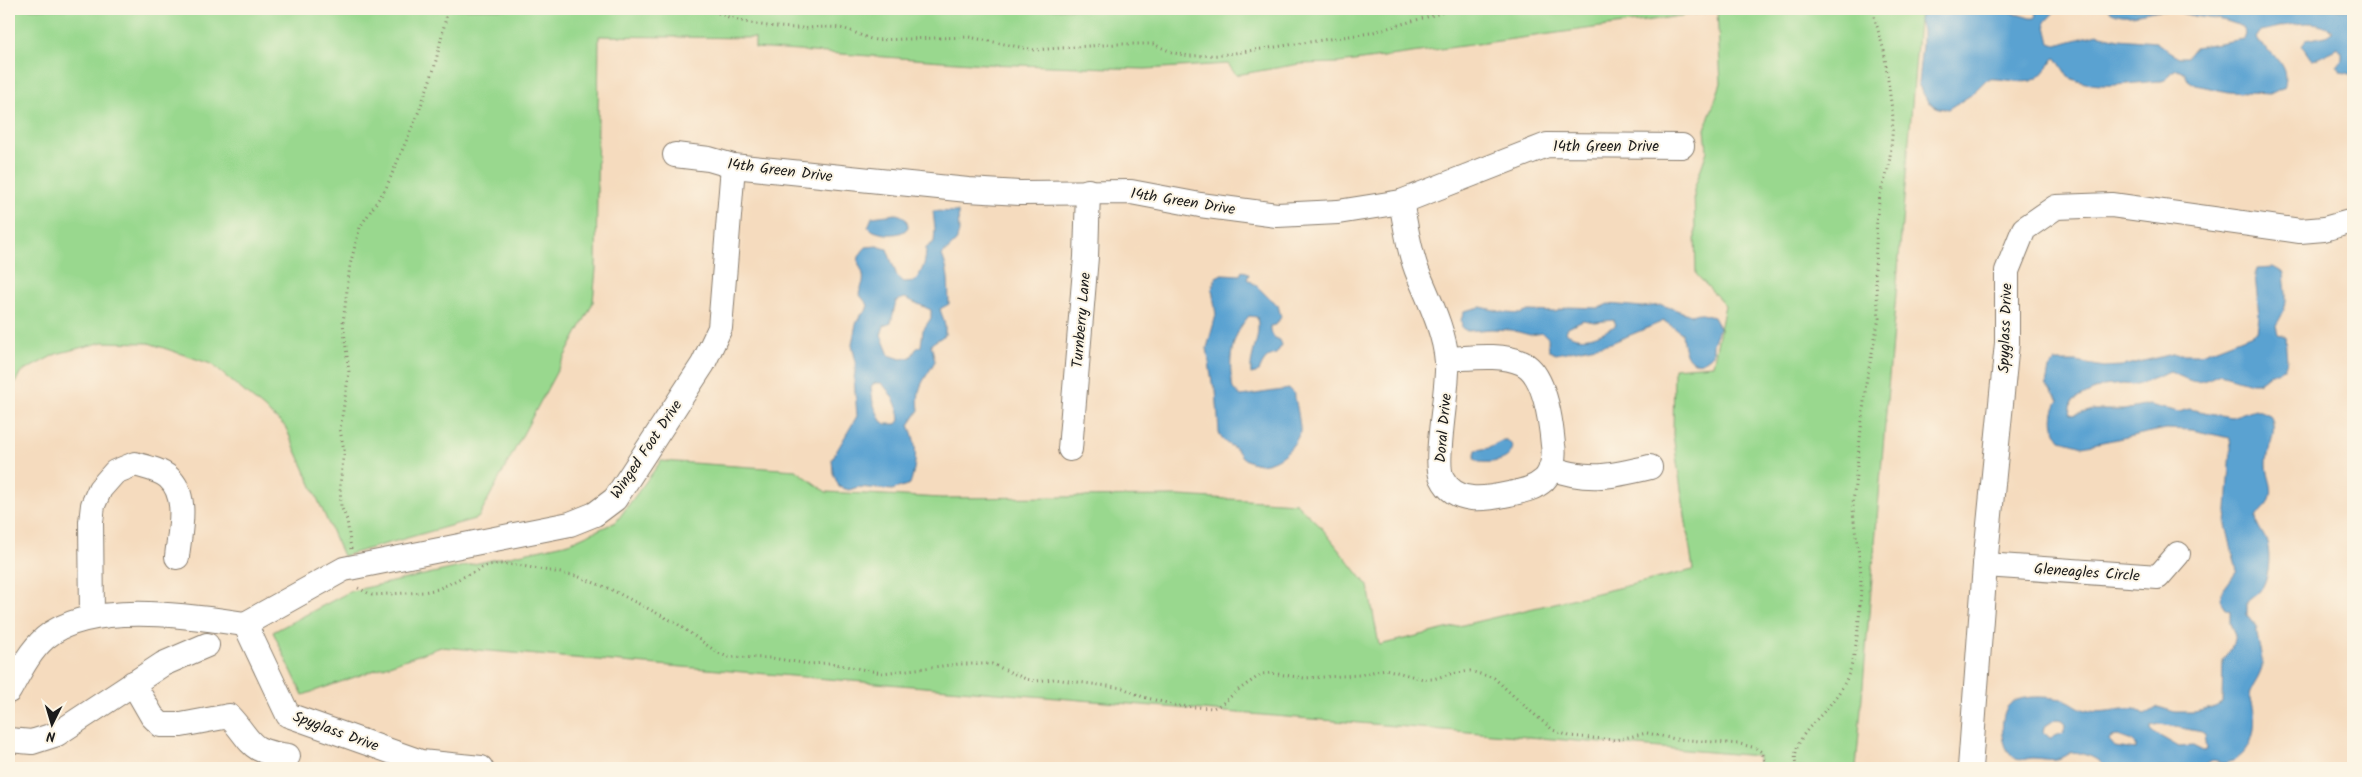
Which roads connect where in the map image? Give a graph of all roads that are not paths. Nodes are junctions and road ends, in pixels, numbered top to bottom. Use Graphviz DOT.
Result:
graph roads {
  1 [pos="1682,146"];
  2 [pos="675,155"];
  3 [pos="733,166"];
  4 [pos="1088,191"];
  5 [pos="1401,202"];
  6 [pos="2353,221"];
  7 [pos="1447,359"];
  8 [pos="1070,449"];
  9 [pos="1650,467"];
  10 [pos="1551,468"];
  11 [pos="2178,554"];
  12 [pos="178,557"];
  13 [pos="1985,565"];
  14 [pos="92,616"];
  15 [pos="244,624"];
  16 [pos="207,645"];
  17 [pos="133,683"];
  18 [pos="9,691"];
  19 [pos="9,740"];
  20 [pos="288,756"];
  21 [pos="481,768"];
  22 [pos="1970,768"];
  1 -- 5 [label="street, 14th Green Drive"];
  2 -- 3 [label="street, 14th Green Drive"];
  3 -- 4 [label="street, 14th Green Drive"];
  3 -- 15 [label="street, Winged Foot Drive"];
  4 -- 5 [label="street, 14th Green Drive"];
  4 -- 8 [label="street, Turnberry Lane"];
  5 -- 7 [label="street, Doral Drive"];
  6 -- 13 [label="street, Spyglass Drive"];
  7 -- 10 [label="street"];
  7 -- 10 [label="street, Doral Drive"];
  9 -- 10 [label="street"];
  11 -- 13 [label="street, Gleneagles Circle"];
  12 -- 14 [label="street"];
  13 -- 22 [label="street, Spyglass Drive"];
  14 -- 15 [label="street"];
  14 -- 18 [label="street"];
  15 -- 21 [label="street, Spyglass Drive"];
  16 -- 17 [label="street"];
  17 -- 19 [label="street"];
  17 -- 20 [label="street"];
}
